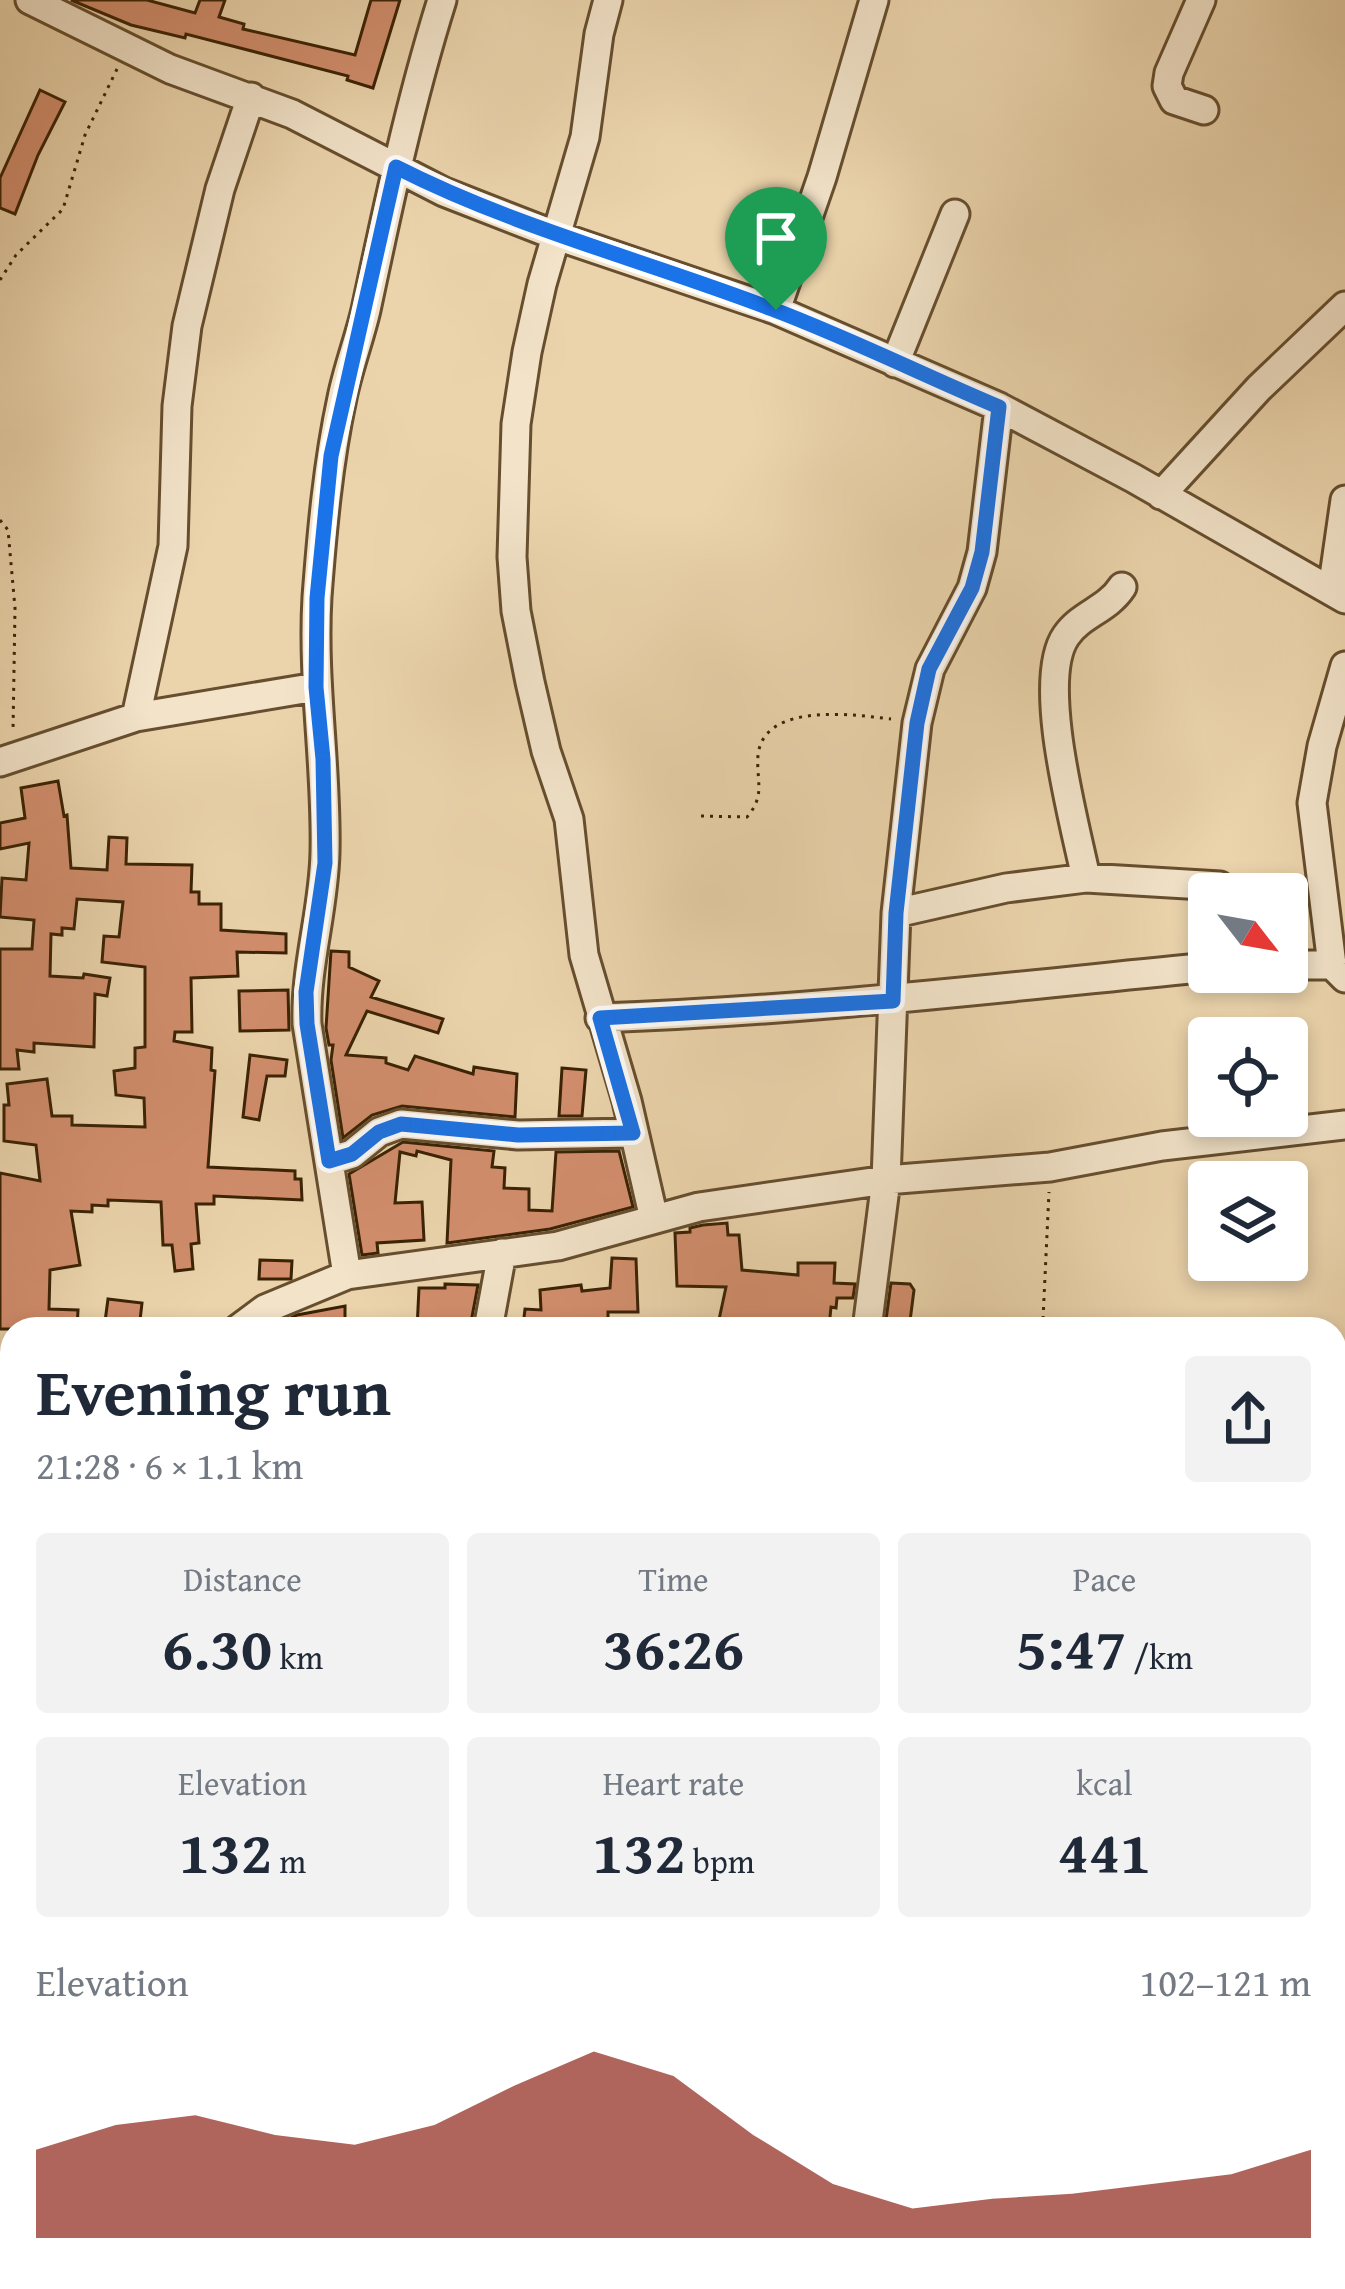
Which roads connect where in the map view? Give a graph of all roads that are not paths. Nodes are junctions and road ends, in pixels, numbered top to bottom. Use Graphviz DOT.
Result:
graph roads {
  1 [pos="30,0"];
  2 [pos="442,0"];
  3 [pos="608,0"];
  4 [pos="874,0"];
  5 [pos="1201,0"];
  6 [pos="251,97"];
  7 [pos="1204,110"];
  8 [pos="396,167"];
  9 [pos="956,214"];
  10 [pos="557,236"];
  11 [pos="1345,305"];
  12 [pos="776,310"];
  13 [pos="896,363"];
  14 [pos="999,407"];
  15 [pos="1161,495"];
  16 [pos="1345,500"];
  17 [pos="1121,587"];
  18 [pos="1338,595"];
  19 [pos="1345,666"];
  20 [pos="316,687"];
  21 [pos="136,717"];
  22 [pos="6,760"];
  23 [pos="1086,878"];
  24 [pos="1188,884"];
  25 [pos="896,913"];
  26 [pos="1308,968"];
  27 [pos="1188,969"];
  28 [pos="1339,972"];
  29 [pos="893,1001"];
  30 [pos="600,1018"];
  31 [pos="1345,1125"];
  32 [pos="633,1133"];
  33 [pos="329,1161"];
  34 [pos="886,1180"];
  35 [pos="654,1219"];
  36 [pos="502,1253"];
  37 [pos="347,1275"];
  38 [pos="270,1317"];
  39 [pos="490,1317"];
  40 [pos="869,1317"];
  1 -- 6 [label="street"];
  2 -- 8 [label="street"];
  3 -- 10 [label="street"];
  4 -- 12 [label="street"];
  5 -- 7 [label="street"];
  6 -- 8 [label="street"];
  6 -- 21 [label="street"];
  8 -- 10 [label="street"];
  8 -- 20 [label="street"];
  9 -- 13 [label="street"];
  10 -- 12 [label="street"];
  10 -- 30 [label="street"];
  11 -- 15 [label="street"];
  12 -- 13 [label="street"];
  13 -- 14 [label="street"];
  14 -- 15 [label="street"];
  14 -- 25 [label="street"];
  15 -- 18 [label="street"];
  16 -- 18 [label="street"];
  17 -- 23 [label="street"];
  19 -- 28 [label="street"];
  20 -- 21 [label="street"];
  20 -- 33 [label="street"];
  21 -- 22 [label="street"];
  23 -- 24 [label="street"];
  23 -- 25 [label="street"];
  25 -- 29 [label="street"];
  26 -- 28 [label="street"];
  27 -- 29 [label="street"];
  29 -- 30 [label="street"];
  29 -- 34 [label="street"];
  30 -- 32 [label="street"];
  31 -- 34 [label="street"];
  32 -- 33 [label="street"];
  32 -- 35 [label="street"];
  33 -- 37 [label="street"];
  34 -- 35 [label="street"];
  34 -- 40 [label="street"];
  35 -- 36 [label="street"];
  36 -- 37 [label="street"];
  36 -- 39 [label="street"];
  37 -- 38 [label="street"];
}
